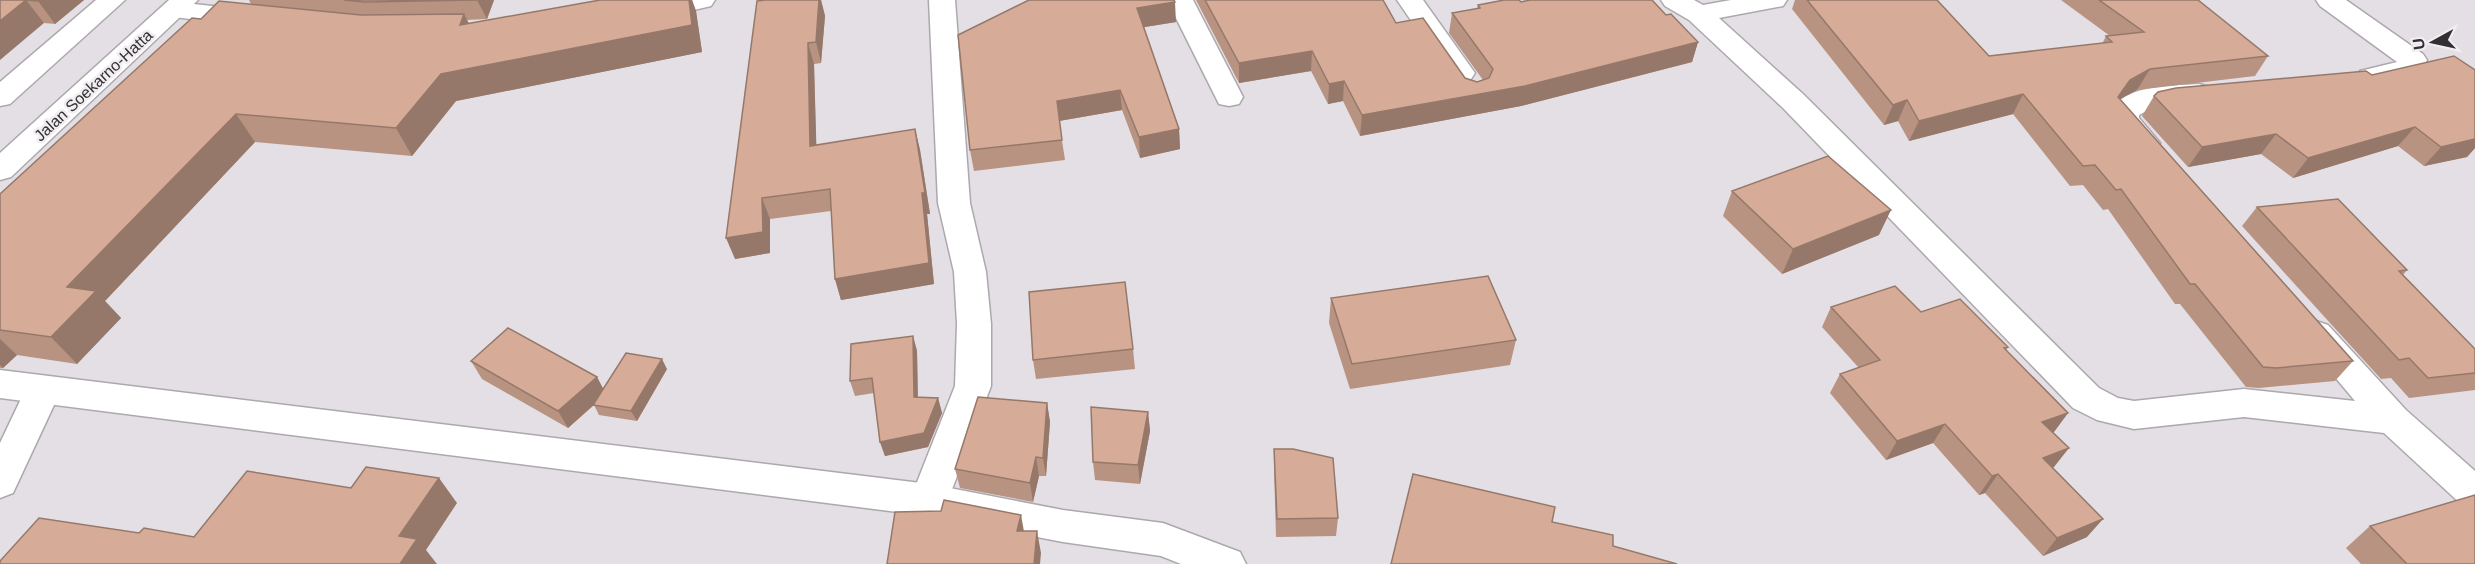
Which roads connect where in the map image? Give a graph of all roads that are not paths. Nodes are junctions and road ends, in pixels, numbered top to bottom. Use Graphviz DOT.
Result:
graph roads {
  1 [pos="112,0"];
  2 [pos="702,0"];
  3 [pos="942,0"];
  4 [pos="1180,0"];
  5 [pos="1410,0"];
  6 [pos="1774,0"];
  7 [pos="2329,0"];
  8 [pos="180,5"];
  9 [pos="1687,7"];
  10 [pos="618,12"];
  11 [pos="279,22"];
  12 [pos="2341,81"];
  13 [pos="1474,91"];
  14 [pos="2225,91"];
  15 [pos="0,97"];
  16 [pos="1229,97"];
  17 [pos="2163,164"];
  18 [pos="0,170"];
  19 [pos="2294,310"];
  20 [pos="0,384"];
  21 [pos="42,390"];
  22 [pos="2392,420"];
  23 [pos="0,482"];
  24 [pos="2475,494"];
  25 [pos="929,500"];
  26 [pos="1226,564"];
  1 -- 15 [label="main road"];
  2 -- 10 [label="main road"];
  3 -- 25 [label="main road"];
  4 -- 16 [label="main road"];
  5 -- 13 [label="main road"];
  6 -- 9 [label="main road"];
  7 -- 12 [label="main road"];
  8 -- 11 [label="main road"];
  8 -- 18 [label="main road, Jalan Soekarno-Hatta"];
  9 -- 22 [label="main road"];
  14 -- 17 [label="main road"];
  19 -- 22 [label="main road"];
  20 -- 21 [label="main road"];
  21 -- 23 [label="main road"];
  21 -- 25 [label="main road"];
  22 -- 24 [label="main road"];
  25 -- 26 [label="main road"];
}
